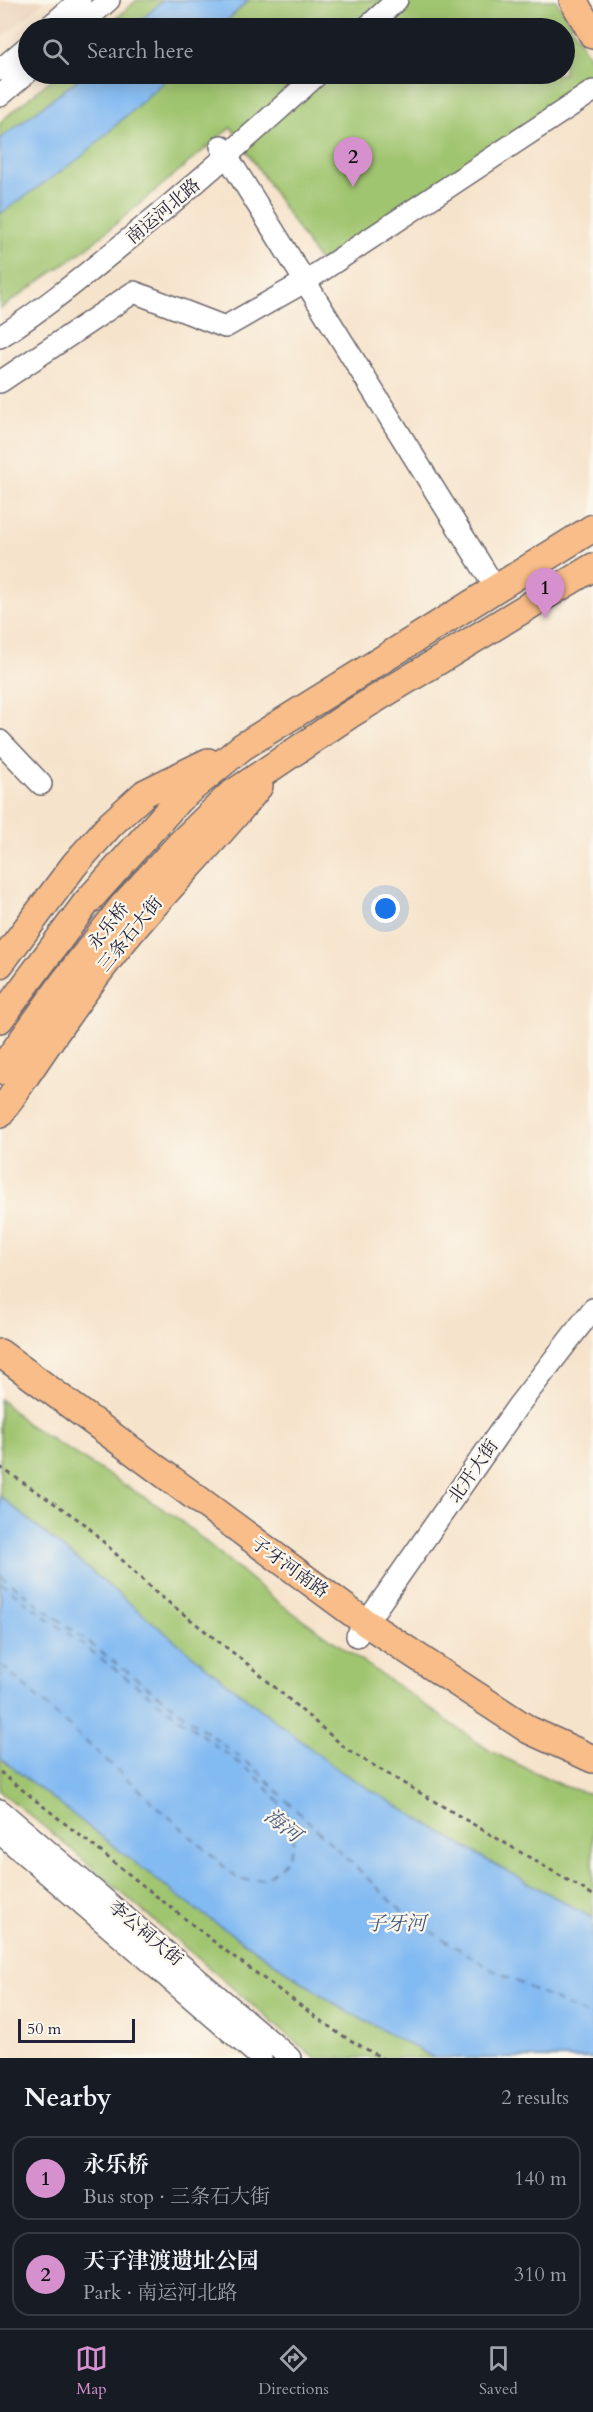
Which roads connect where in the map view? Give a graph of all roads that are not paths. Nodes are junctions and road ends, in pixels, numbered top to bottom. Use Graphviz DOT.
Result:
graph roads {
  1 [pos="109,0"];
  2 [pos="379,0"];
  3 [pos="397,0"];
  4 [pos="573,0"];
  5 [pos="73,2"];
  6 [pos="58,18"];
  7 [pos="88,18"];
  8 [pos="359,18"];
  9 [pos="377,18"];
  10 [pos="593,35"];
  11 [pos="18,55"];
  12 [pos="0,70"];
  13 [pos="18,81"];
  14 [pos="290,84"];
  15 [pos="306,84"];
  16 [pos="593,91"];
  17 [pos="0,96"];
  18 [pos="224,152"];
  19 [pos="306,281"];
  20 [pos="0,320"];
  21 [pos="0,337"];
  22 [pos="0,382"];
  23 [pos="593,528"];
  24 [pos="593,567"];
  25 [pos="496,588"];
  26 [pos="0,741"];
  27 [pos="242,747"];
  28 [pos="274,765"];
  29 [pos="41,784"];
  30 [pos="180,844"];
  31 [pos="0,964"];
  32 [pos="0,1019"];
  33 [pos="0,1071"];
  34 [pos="0,1114"];
  35 [pos="593,1309"];
  36 [pos="0,1353"];
  37 [pos="0,1372"];
  38 [pos="362,1629"];
  39 [pos="593,1759"];
  40 [pos="593,1775"];
  41 [pos="0,1810"];
  42 [pos="0,1833"];
  43 [pos="261,2058"];
  44 [pos="290,2058"];
  1 -- 7 [label="street"];
  2 -- 8 [label="street"];
  3 -- 9 [label="street"];
  4 -- 10 [label="main road"];
  5 -- 6 [label="street"];
  11 -- 12 [label="street"];
  13 -- 17 [label="street"];
  14 -- 18 [label="street, 南运河北路"];
  15 -- 18 [label="street, 南运河北路"];
  16 -- 19 [label="street"];
  18 -- 19 [label="street"];
  18 -- 20 [label="street, 南运河北路"];
  18 -- 21 [label="street, 南运河北路"];
  19 -- 22 [label="street"];
  19 -- 25 [label="street"];
  23 -- 25 [label="main road"];
  24 -- 28 [label="main road, 三条石大街"];
  25 -- 27 [label="main road"];
  26 -- 29 [label="street"];
  27 -- 31 [label="main road"];
  27 -- 32 [label="main road, 永乐桥"];
  28 -- 30 [label="main road, 三条石大街"];
  28 -- 34 [label="main road, 三条石大街"];
  30 -- 33 [label="main road, 永乐桥"];
  35 -- 38 [label="street, 北开大街"];
  36 -- 38 [label="main road, 子牙河南路"];
  37 -- 38 [label="main road, 子牙河南路"];
  38 -- 39 [label="main road, 子牙河南路"];
  38 -- 40 [label="main road, 子牙河南路"];
  41 -- 44 [label="street, 李公祠大街"];
  42 -- 43 [label="street, 李公祠大街"];
}
